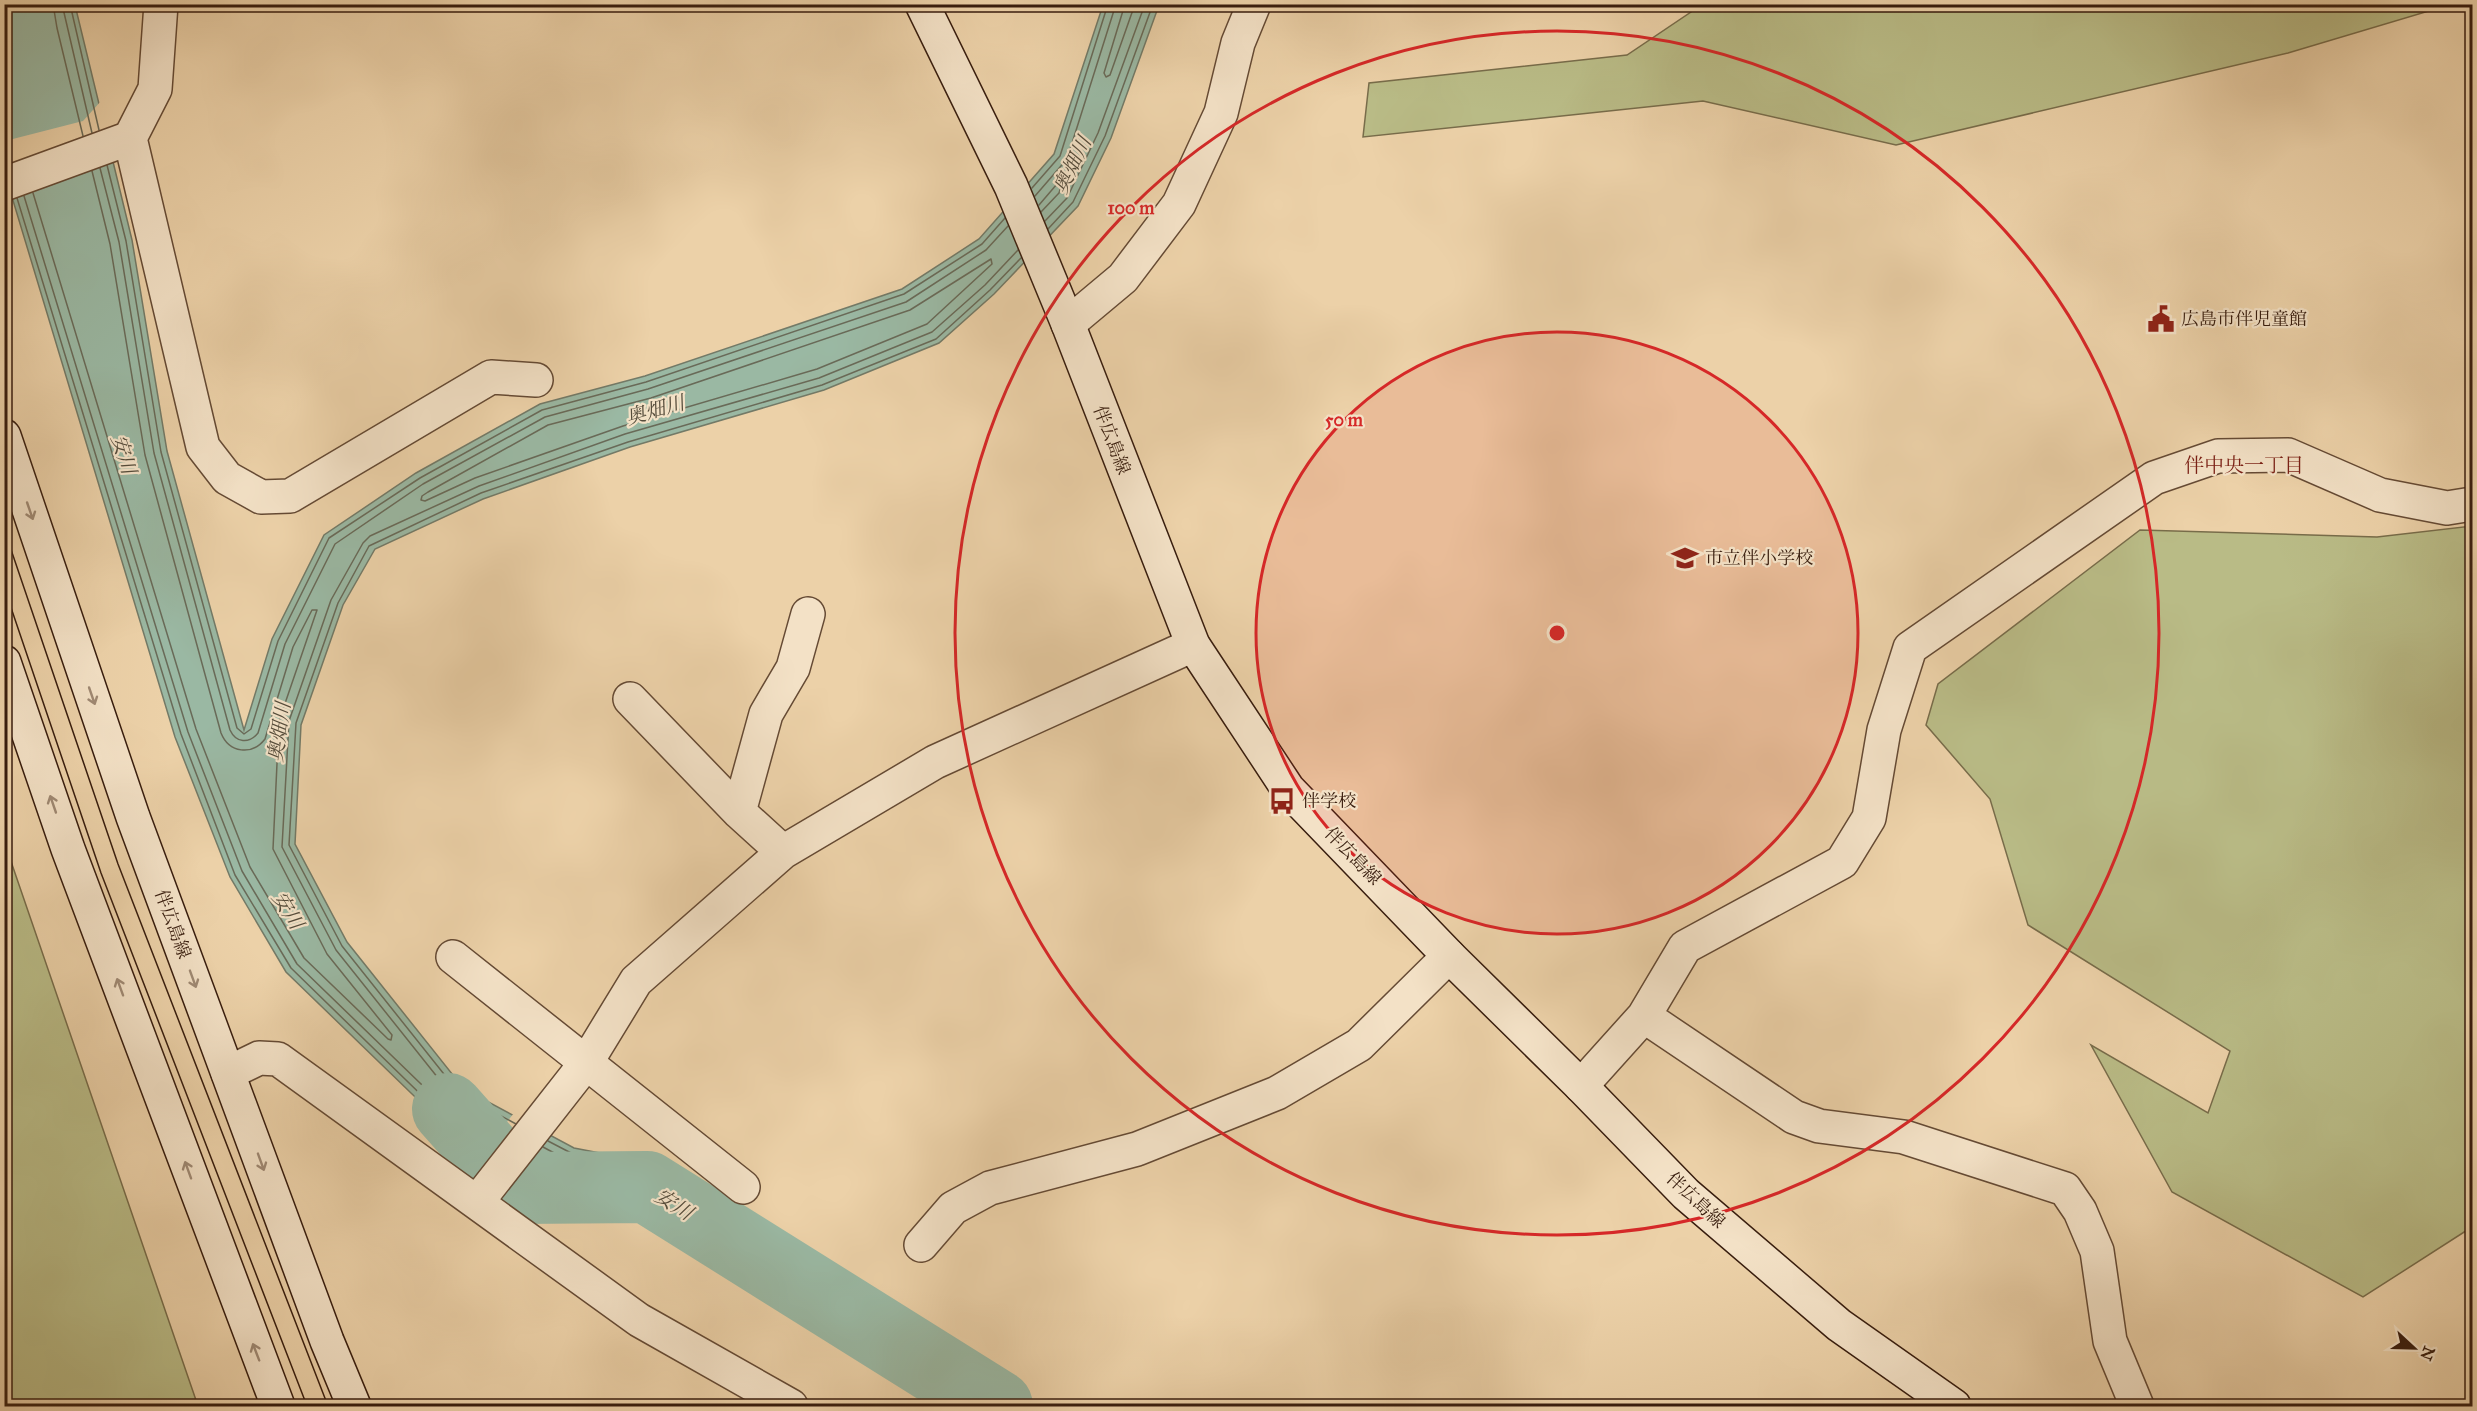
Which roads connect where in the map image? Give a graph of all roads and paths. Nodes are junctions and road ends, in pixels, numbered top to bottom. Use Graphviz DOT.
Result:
graph roads {
  1 [pos="161,4"];
  2 [pos="922,4"];
  3 [pos="1254,4"];
  4 [pos="122,141"];
  5 [pos="4,184"];
  6 [pos="1064,315"];
  7 [pos="536,380"];
  8 [pos="4,436"];
  9 [pos="2472,504"];
  10 [pos="808,614"];
  11 [pos="1193,645"];
  12 [pos="4,662"];
  13 [pos="630,699"];
  14 [pos="739,812"];
  15 [pos="783,852"];
  16 [pos="1449,956"];
  17 [pos="453,957"];
  18 [pos="1644,1016"];
  19 [pos="580,1071"];
  20 [pos="228,1073"];
  21 [pos="1581,1086"];
  22 [pos="743,1187"];
  23 [pos="485,1192"];
  24 [pos="921,1245"];
  25 [pos="278,1407"];
  26 [pos="354,1407"];
  27 [pos="791,1407"];
  28 [pos="1954,1407"];
  29 [pos="2137,1407"];
  1 -- 4 [label="street"];
  2 -- 6 [label="street, 伴広島線"];
  3 -- 6 [label="street"];
  4 -- 5 [label="street"];
  4 -- 7 [label="street"];
  6 -- 11 [label="street, 伴広島線"];
  8 -- 20 [label="street, 伴広島線, one-way"];
  9 -- 18 [label="street"];
  10 -- 14 [label="street"];
  11 -- 15 [label="street"];
  11 -- 16 [label="street, 伴広島線"];
  25 -- 12 [label="street, one-way"];
  13 -- 14 [label="street"];
  14 -- 15 [label="street"];
  15 -- 19 [label="street"];
  16 -- 21 [label="street, 伴広島線"];
  16 -- 24 [label="street"];
  17 -- 19 [label="street"];
  18 -- 21 [label="street"];
  18 -- 29 [label="street"];
  19 -- 22 [label="street"];
  19 -- 23 [label="street"];
  20 -- 23 [label="street"];
  20 -- 26 [label="street, 伴広島線, one-way"];
  21 -- 28 [label="street, 伴広島線"];
  23 -- 27 [label="street"];
}
